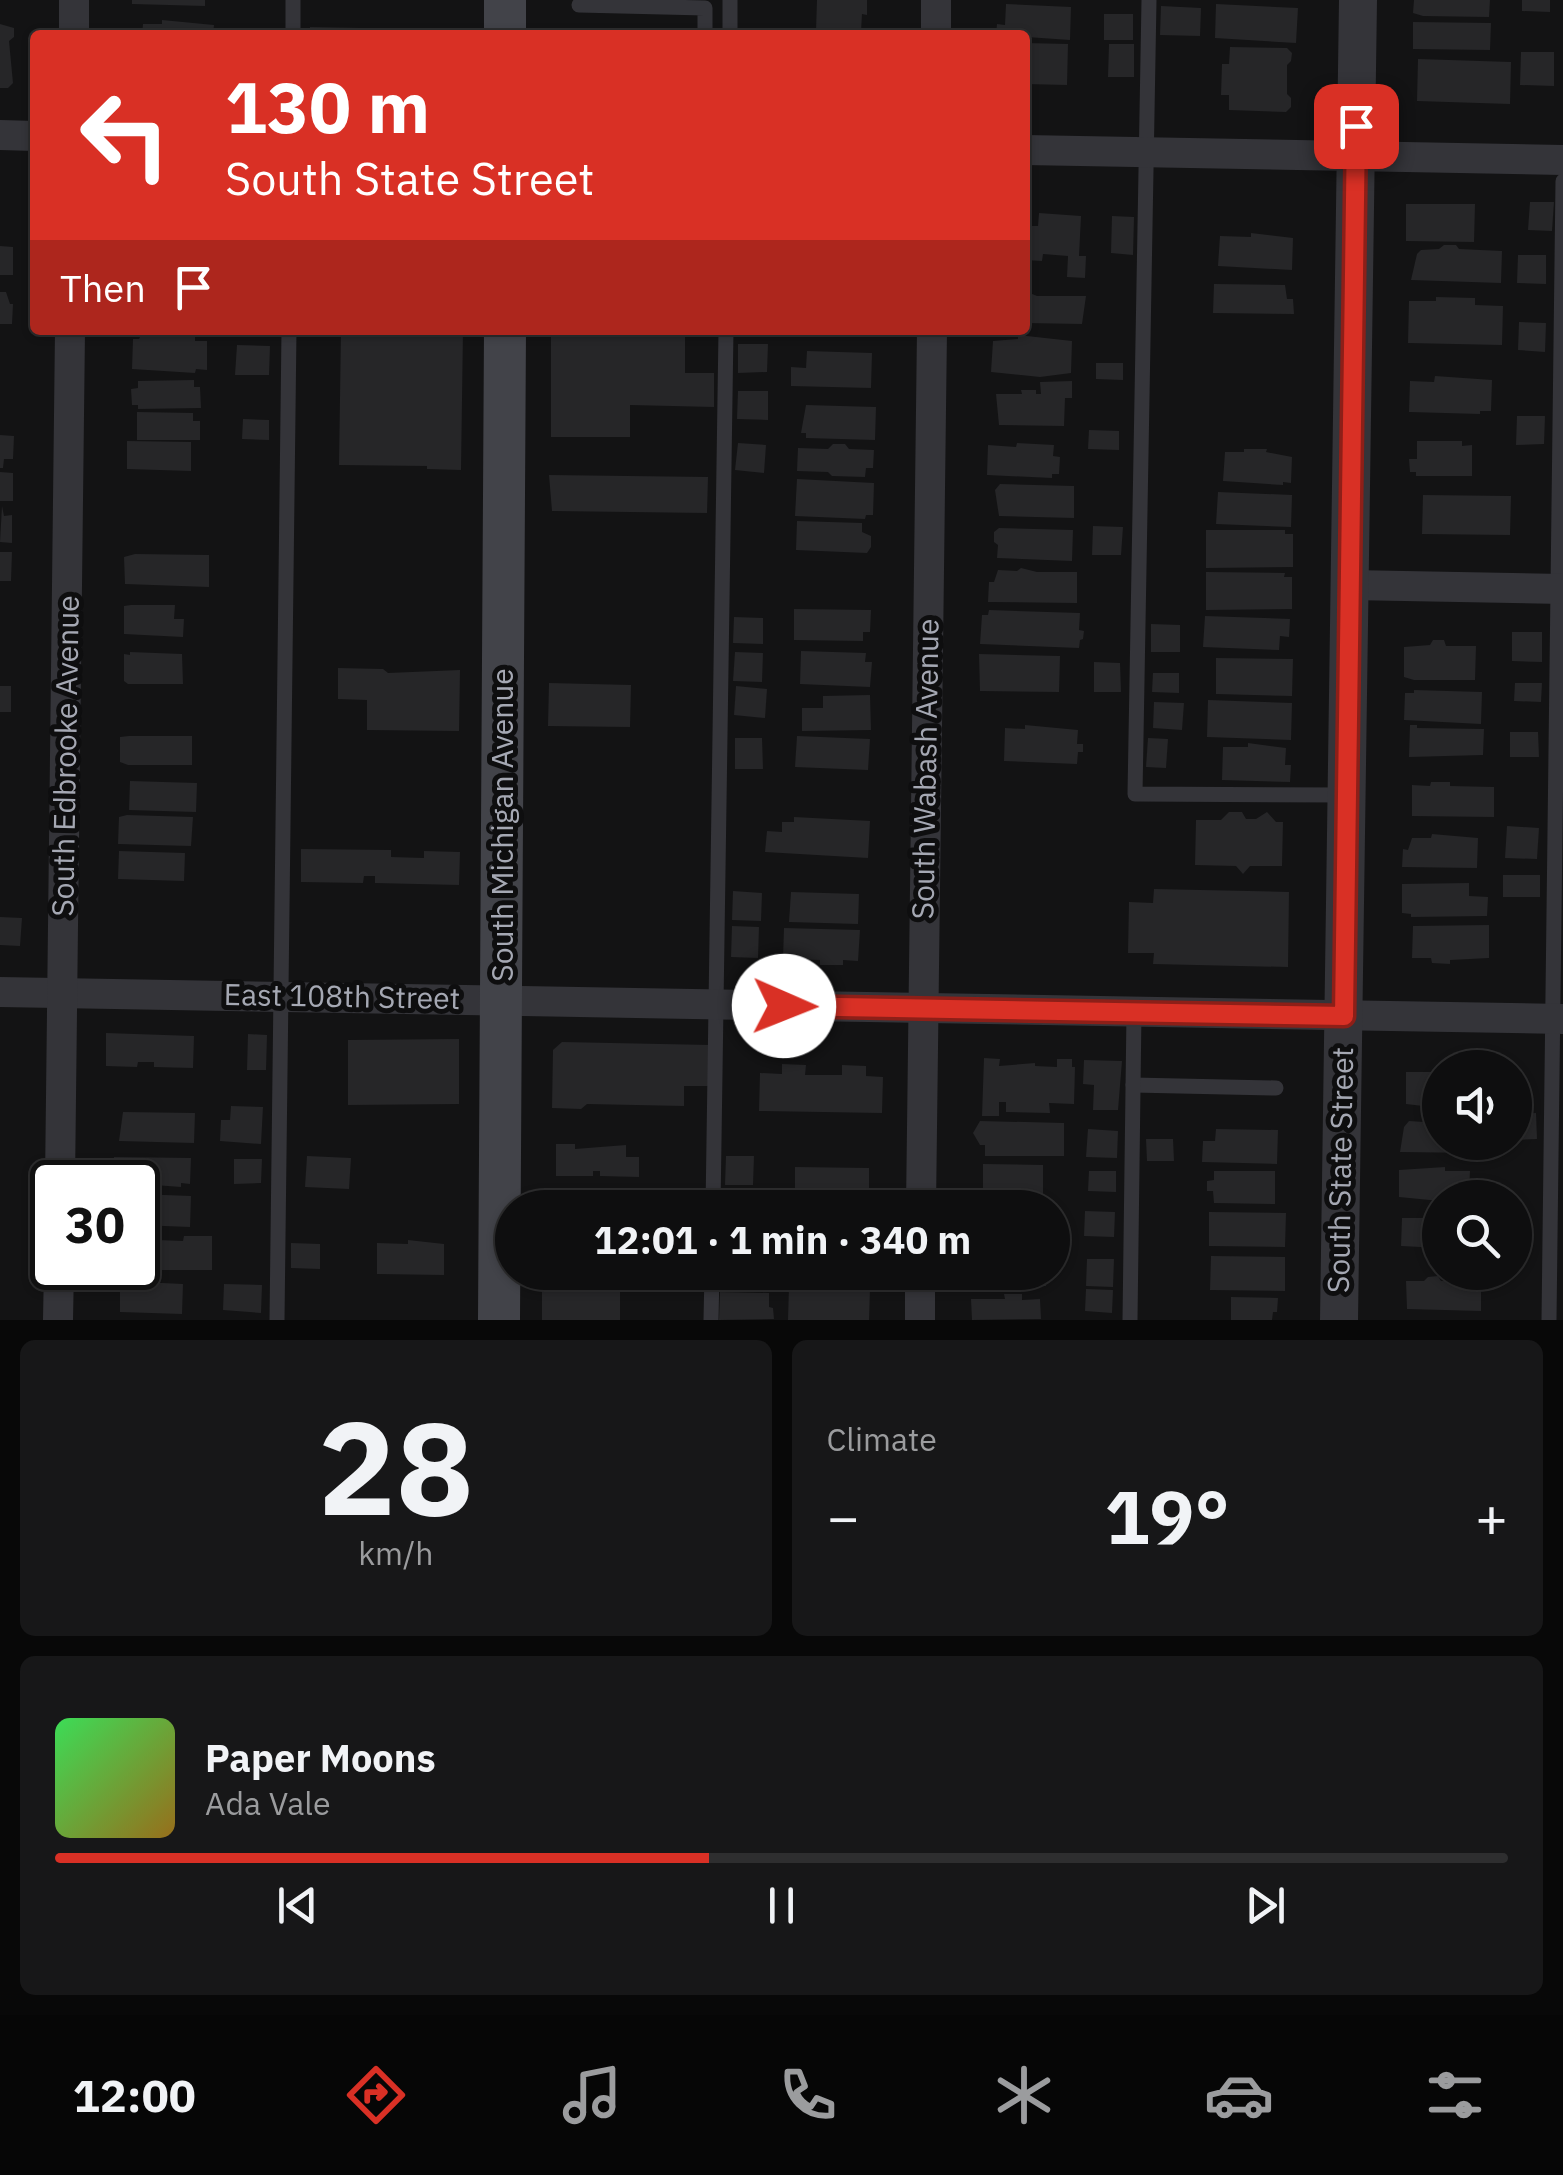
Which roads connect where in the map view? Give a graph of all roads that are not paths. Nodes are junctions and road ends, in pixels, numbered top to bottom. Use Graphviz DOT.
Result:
graph roads {
  1 [pos="74,0"];
  2 [pos="293,0"];
  3 [pos="506,0"];
  4 [pos="730,0"];
  5 [pos="936,0"];
  6 [pos="1149,0"];
  7 [pos="1358,0"];
  8 [pos="579,5"];
  9 [pos="74,30"];
  10 [pos="292,30"];
  11 [pos="506,30"];
  12 [pos="705,30"];
  13 [pos="730,30"];
  14 [pos="936,30"];
  15 [pos="0,135"];
  16 [pos="30,136"];
  17 [pos="1030,150"];
  18 [pos="1147,152"];
  19 [pos="1356,155"];
  20 [pos="1563,160"];
  21 [pos="1563,181"];
  22 [pos="70,335"];
  23 [pos="289,335"];
  24 [pos="505,335"];
  25 [pos="726,335"];
  26 [pos="932,335"];
  27 [pos="1562,373"];
  28 [pos="1350,585"];
  29 [pos="1560,589"];
  30 [pos="1347,795"];
  31 [pos="1559,803"];
  32 [pos="0,992"];
  33 [pos="64,993"];
  34 [pos="281,996"];
  35 [pos="502,1000"];
  36 [pos="716,1004"];
  37 [pos="922,1008"];
  38 [pos="1134,1012"];
  39 [pos="1344,1016"];
  40 [pos="1558,1019"];
  41 [pos="1133,1085"];
  42 [pos="1276,1088"];
  43 [pos="60,1160"];
  44 [pos="713,1190"];
  45 [pos="921,1190"];
  46 [pos="1556,1226"];
  47 [pos="59,1290"];
  48 [pos="712,1290"];
  49 [pos="920,1290"];
  50 [pos="58,1320"];
  51 [pos="276,1320"];
  52 [pos="499,1320"];
  53 [pos="711,1320"];
  54 [pos="920,1320"];
  55 [pos="1130,1320"];
  56 [pos="1339,1320"];
  57 [pos="1548,1320"];
  1 -- 9 [label="street"];
  2 -- 10 [label="lane"];
  3 -- 11 [label="main road"];
  4 -- 13 [label="lane"];
  5 -- 14 [label="street"];
  6 -- 18 [label="lane"];
  7 -- 19 [label="street, South State Street"];
  8 -- 12 [label="lane"];
  15 -- 16 [label="street"];
  17 -- 18 [label="street"];
  18 -- 19 [label="street"];
  18 -- 30 [label="lane"];
  19 -- 20 [label="street"];
  19 -- 28 [label="street, South State Street"];
  21 -- 27 [label="lane"];
  22 -- 33 [label="street, South Edbrooke Avenue"];
  23 -- 34 [label="lane"];
  24 -- 35 [label="main road, South Michigan Avenue"];
  25 -- 36 [label="lane"];
  26 -- 37 [label="street, South Wabash Avenue"];
  27 -- 29 [label="lane"];
  28 -- 29 [label="street"];
  28 -- 30 [label="street, South State Street"];
  29 -- 31 [label="lane"];
  30 -- 39 [label="street, South State Street"];
  31 -- 40 [label="lane"];
  32 -- 33 [label="street, East 108th Street"];
  33 -- 34 [label="street, East 108th Street"];
  33 -- 43 [label="street, South Edbrooke Avenue"];
  34 -- 35 [label="street, East 108th Street"];
  34 -- 51 [label="lane"];
  35 -- 36 [label="street, East 108th Street"];
  35 -- 52 [label="main road, South Michigan Avenue"];
  36 -- 37 [label="street, East 108th Street"];
  36 -- 44 [label="lane"];
  37 -- 38 [label="street, East 108th Street"];
  37 -- 45 [label="street, South Wabash Avenue"];
  38 -- 39 [label="street, East 108th Street"];
  38 -- 41 [label="lane"];
  39 -- 40 [label="street, East 108th Street"];
  39 -- 56 [label="street, South State Street"];
  40 -- 46 [label="lane"];
  41 -- 42 [label="lane"];
  41 -- 55 [label="lane"];
  46 -- 57 [label="lane"];
  47 -- 50 [label="street"];
  48 -- 53 [label="lane"];
  49 -- 54 [label="street"];
}
